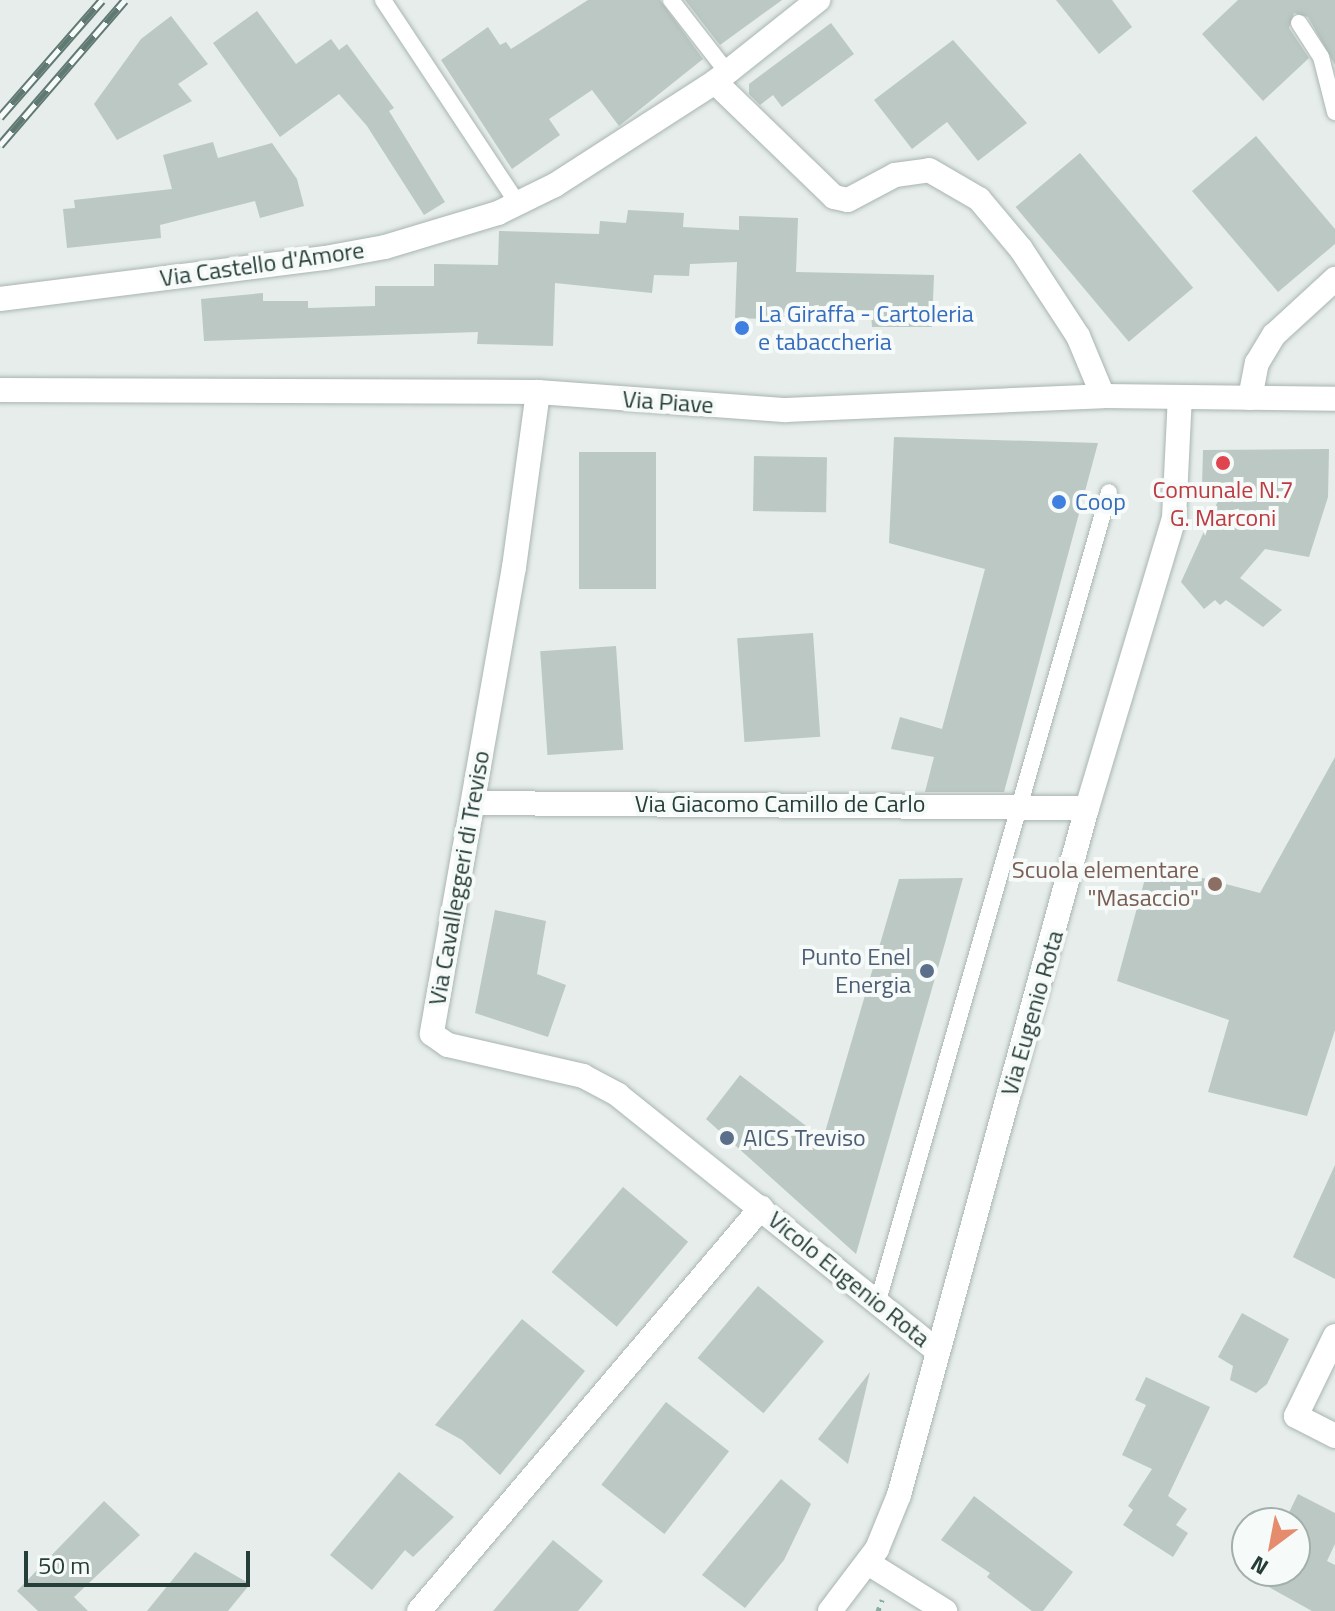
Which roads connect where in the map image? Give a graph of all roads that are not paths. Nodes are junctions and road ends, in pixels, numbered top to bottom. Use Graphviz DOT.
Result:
graph roads {
  1 [pos="383,0"];
  2 [pos="671,0"];
  3 [pos="818,0"];
  4 [pos="1299,23"];
  5 [pos="721,77"];
  6 [pos="1335,112"];
  7 [pos="518,204"];
  8 [pos="1335,279"];
  9 [pos="0,299"];
  10 [pos="0,390"];
  11 [pos="538,392"];
  12 [pos="1103,396"];
  13 [pos="1180,397"];
  14 [pos="1250,398"];
  15 [pos="1335,399"];
  16 [pos="1109,492"];
  17 [pos="473,803"];
  18 [pos="1021,805"];
  19 [pos="1087,808"];
  20 [pos="761,1208"];
  21 [pos="878,1301"];
  22 [pos="1335,1336"];
  23 [pos="937,1351"];
  24 [pos="1335,1436"];
  25 [pos="868,1563"];
  26 [pos="419,1611"];
  27 [pos="830,1611"];
  28 [pos="945,1611"];
  1 -- 7 [label="lane"];
  2 -- 5 [label="lane"];
  3 -- 5 [label="street, Via Castello d'Amore"];
  4 -- 6 [label="lane"];
  5 -- 7 [label="street, Via Castello d'Amore"];
  5 -- 12 [label="street"];
  7 -- 9 [label="street, Via Castello d'Amore"];
  8 -- 14 [label="street"];
  10 -- 11 [label="street, Via Piave"];
  11 -- 12 [label="street, Via Piave"];
  11 -- 17 [label="street, Via Cavalleggeri di Treviso"];
  12 -- 13 [label="street, Via Piave"];
  13 -- 14 [label="street, Via Piave"];
  13 -- 19 [label="street, Via Eugenio Rota"];
  14 -- 15 [label="street, Via Piave"];
  16 -- 18 [label="lane"];
  17 -- 18 [label="street, Via Giacomo Camillo de Carlo"];
  17 -- 20 [label="street, Via Cavalleggeri di Treviso"];
  18 -- 19 [label="street, Via Giacomo Camillo de Carlo"];
  18 -- 21 [label="lane"];
  19 -- 23 [label="street, Via Eugenio Rota"];
  20 -- 21 [label="street, Vicolo Eugenio Rota"];
  20 -- 26 [label="street"];
  21 -- 23 [label="street, Vicolo Eugenio Rota"];
  22 -- 24 [label="street"];
  23 -- 25 [label="street, Via Eugenio Rota"];
  25 -- 27 [label="street, Via Eugenio Rota"];
  25 -- 28 [label="street"];
}
